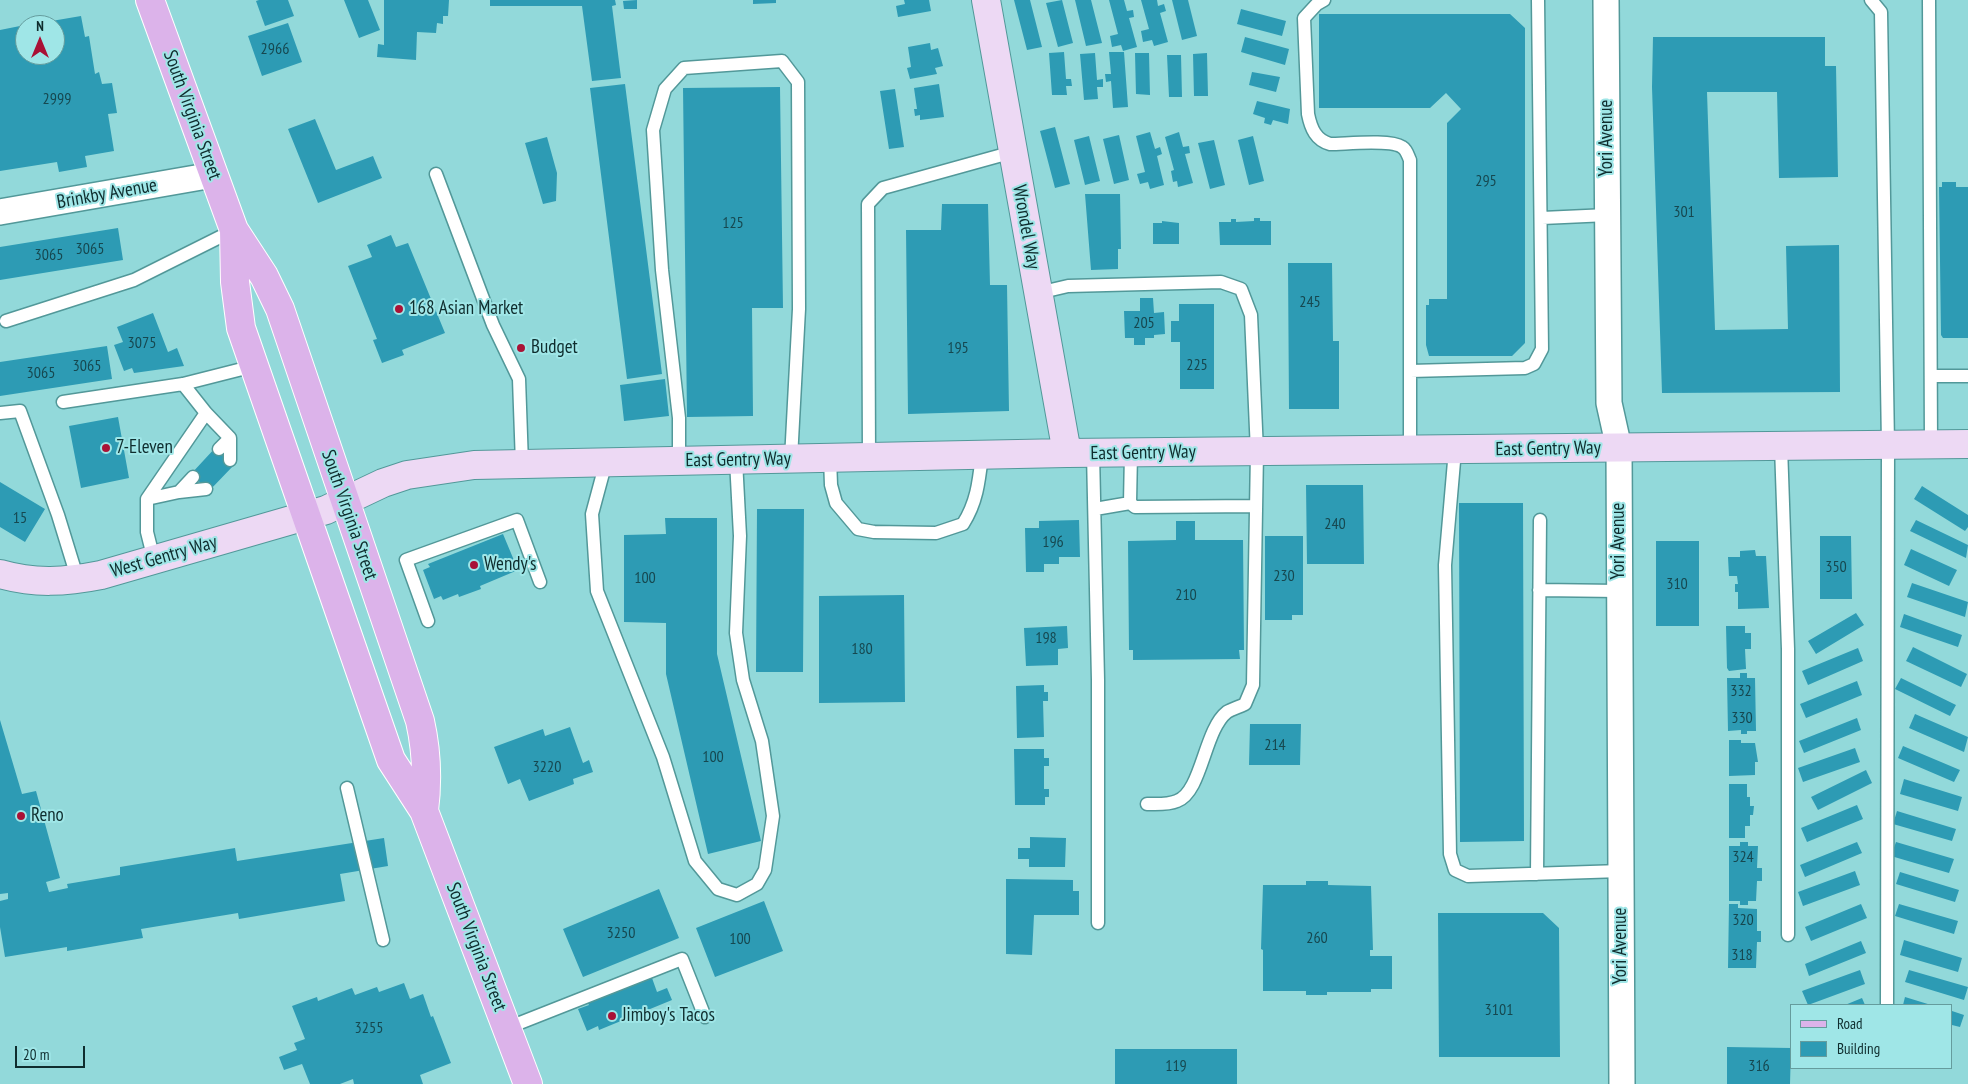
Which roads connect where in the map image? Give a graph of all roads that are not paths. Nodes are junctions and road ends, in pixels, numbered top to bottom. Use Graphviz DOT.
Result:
graph roads {
  1 [pos="150,0"];
  2 [pos="986,0"];
  3 [pos="1324,0"];
  4 [pos="1538,0"];
  5 [pos="1606,0"];
  6 [pos="1871,0"];
  7 [pos="1929,0"];
  8 [pos="1013,152"];
  9 [pos="436,174"];
  10 [pos="213,176"];
  11 [pos="0,212"];
  12 [pos="1608,215"];
  13 [pos="1542,218"];
  14 [pos="234,230"];
  15 [pos="1038,293"];
  16 [pos="6,321"];
  17 [pos="254,366"];
  18 [pos="1410,371"];
  19 [pos="1931,376"];
  20 [pos="1968,376"];
  21 [pos="183,384"];
  22 [pos="63,402"];
  23 [pos="0,413"];
  24 [pos="206,413"];
  25 [pos="230,438"];
  26 [pos="1930,444"];
  27 [pos="1968,444"];
  28 [pos="1888,445"];
  29 [pos="1781,446"];
  30 [pos="1619,448"];
  31 [pos="219,449"];
  32 [pos="1410,450"];
  33 [pos="1454,450"];
  34 [pos="1257,452"];
  35 [pos="1132,453"];
  36 [pos="1067,454"];
  37 [pos="1093,454"];
  38 [pos="982,455"];
  39 [pos="869,457"];
  40 [pos="830,458"];
  41 [pos="791,459"];
  42 [pos="230,460"];
  43 [pos="736,460"];
  44 [pos="679,461"];
  45 [pos="606,462"];
  46 [pos="522,464"];
  47 [pos="193,477"];
  48 [pos="206,489"];
  49 [pos="179,492"];
  50 [pos="147,499"];
  51 [pos="1130,503"];
  52 [pos="1256,506"];
  53 [pos="326,509"];
  54 [pos="1095,509"];
  55 [pos="1540,520"];
  56 [pos="154,560"];
  57 [pos="0,574"];
  58 [pos="78,580"];
  59 [pos="540,582"];
  60 [pos="1539,590"];
  61 [pos="1619,591"];
  62 [pos="428,621"];
  63 [pos="347,788"];
  64 [pos="1147,804"];
  65 [pos="424,811"];
  66 [pos="1621,871"];
  67 [pos="1536,874"];
  68 [pos="1098,923"];
  69 [pos="1788,935"];
  70 [pos="383,940"];
  71 [pos="1887,1004"];
  72 [pos="705,1017"];
  73 [pos="507,1028"];
  74 [pos="528,1084"];
  75 [pos="1622,1084"];
  1 -- 10 [label="main road, South Virginia Street"];
  2 -- 8 [label="street, Wrondel Way"];
  3 -- 18 [label="lane"];
  4 -- 13 [label="lane"];
  5 -- 12 [label="street, Yori Avenue"];
  6 -- 28 [label="lane"];
  7 -- 19 [label="lane"];
  8 -- 15 [label="street, Wrondel Way"];
  8 -- 39 [label="lane"];
  9 -- 46 [label="lane"];
  10 -- 11 [label="street, Brinkby Avenue"];
  10 -- 14 [label="main road, South Virginia Street"];
  12 -- 13 [label="lane"];
  12 -- 30 [label="street, Yori Avenue"];
  13 -- 18 [label="lane"];
  14 -- 16 [label="lane"];
  14 -- 17 [label="main road, South Virginia Street"];
  14 -- 53 [label="main road, South Virginia Street"];
  15 -- 34 [label="lane"];
  15 -- 36 [label="street, Wrondel Way"];
  17 -- 21 [label="lane"];
  17 -- 53 [label="main road, South Virginia Street"];
  18 -- 32 [label="lane"];
  19 -- 20 [label="lane"];
  19 -- 26 [label="lane"];
  21 -- 22 [label="lane"];
  21 -- 24 [label="lane"];
  23 -- 58 [label="lane"];
  24 -- 25 [label="lane"];
  24 -- 50 [label="lane"];
  25 -- 31 [label="lane"];
  25 -- 42 [label="lane"];
  26 -- 27 [label="street, East Gentry Way"];
  26 -- 28 [label="street, East Gentry Way"];
  28 -- 29 [label="street, East Gentry Way"];
  28 -- 71 [label="lane"];
  29 -- 30 [label="street, East Gentry Way"];
  29 -- 69 [label="lane"];
  30 -- 33 [label="street, East Gentry Way"];
  30 -- 61 [label="street, Yori Avenue"];
  32 -- 33 [label="street, East Gentry Way"];
  32 -- 34 [label="street, East Gentry Way"];
  33 -- 67 [label="lane"];
  34 -- 35 [label="street, East Gentry Way"];
  34 -- 52 [label="lane"];
  35 -- 37 [label="street, East Gentry Way"];
  35 -- 51 [label="lane"];
  36 -- 37 [label="street, East Gentry Way"];
  36 -- 38 [label="street, East Gentry Way"];
  37 -- 54 [label="lane"];
  38 -- 39 [label="street, East Gentry Way"];
  38 -- 40 [label="lane"];
  39 -- 40 [label="street, East Gentry Way"];
  40 -- 41 [label="street, East Gentry Way"];
  41 -- 43 [label="street, East Gentry Way"];
  41 -- 44 [label="lane"];
  43 -- 44 [label="street, East Gentry Way"];
  43 -- 45 [label="lane"];
  44 -- 45 [label="street, East Gentry Way"];
  45 -- 46 [label="street, East Gentry Way"];
  46 -- 53 [label="street, East Gentry Way"];
  47 -- 49 [label="lane"];
  48 -- 49 [label="lane"];
  49 -- 50 [label="lane"];
  50 -- 56 [label="lane"];
  51 -- 52 [label="lane"];
  51 -- 54 [label="lane"];
  52 -- 64 [label="lane"];
  53 -- 56 [label="street, West Gentry Way"];
  53 -- 65 [label="main road, South Virginia Street"];
  53 -- 65 [label="main road, South Virginia Street"];
  54 -- 68 [label="lane"];
  55 -- 60 [label="lane"];
  56 -- 58 [label="street, West Gentry Way"];
  57 -- 58 [label="street, West Gentry Way"];
  59 -- 62 [label="lane"];
  60 -- 61 [label="lane"];
  60 -- 67 [label="lane"];
  61 -- 66 [label="street, Yori Avenue"];
  63 -- 70 [label="lane"];
  65 -- 73 [label="main road, South Virginia Street"];
  66 -- 67 [label="lane"];
  66 -- 75 [label="street, Yori Avenue"];
  72 -- 73 [label="lane"];
  73 -- 74 [label="main road, South Virginia Street"];
}
